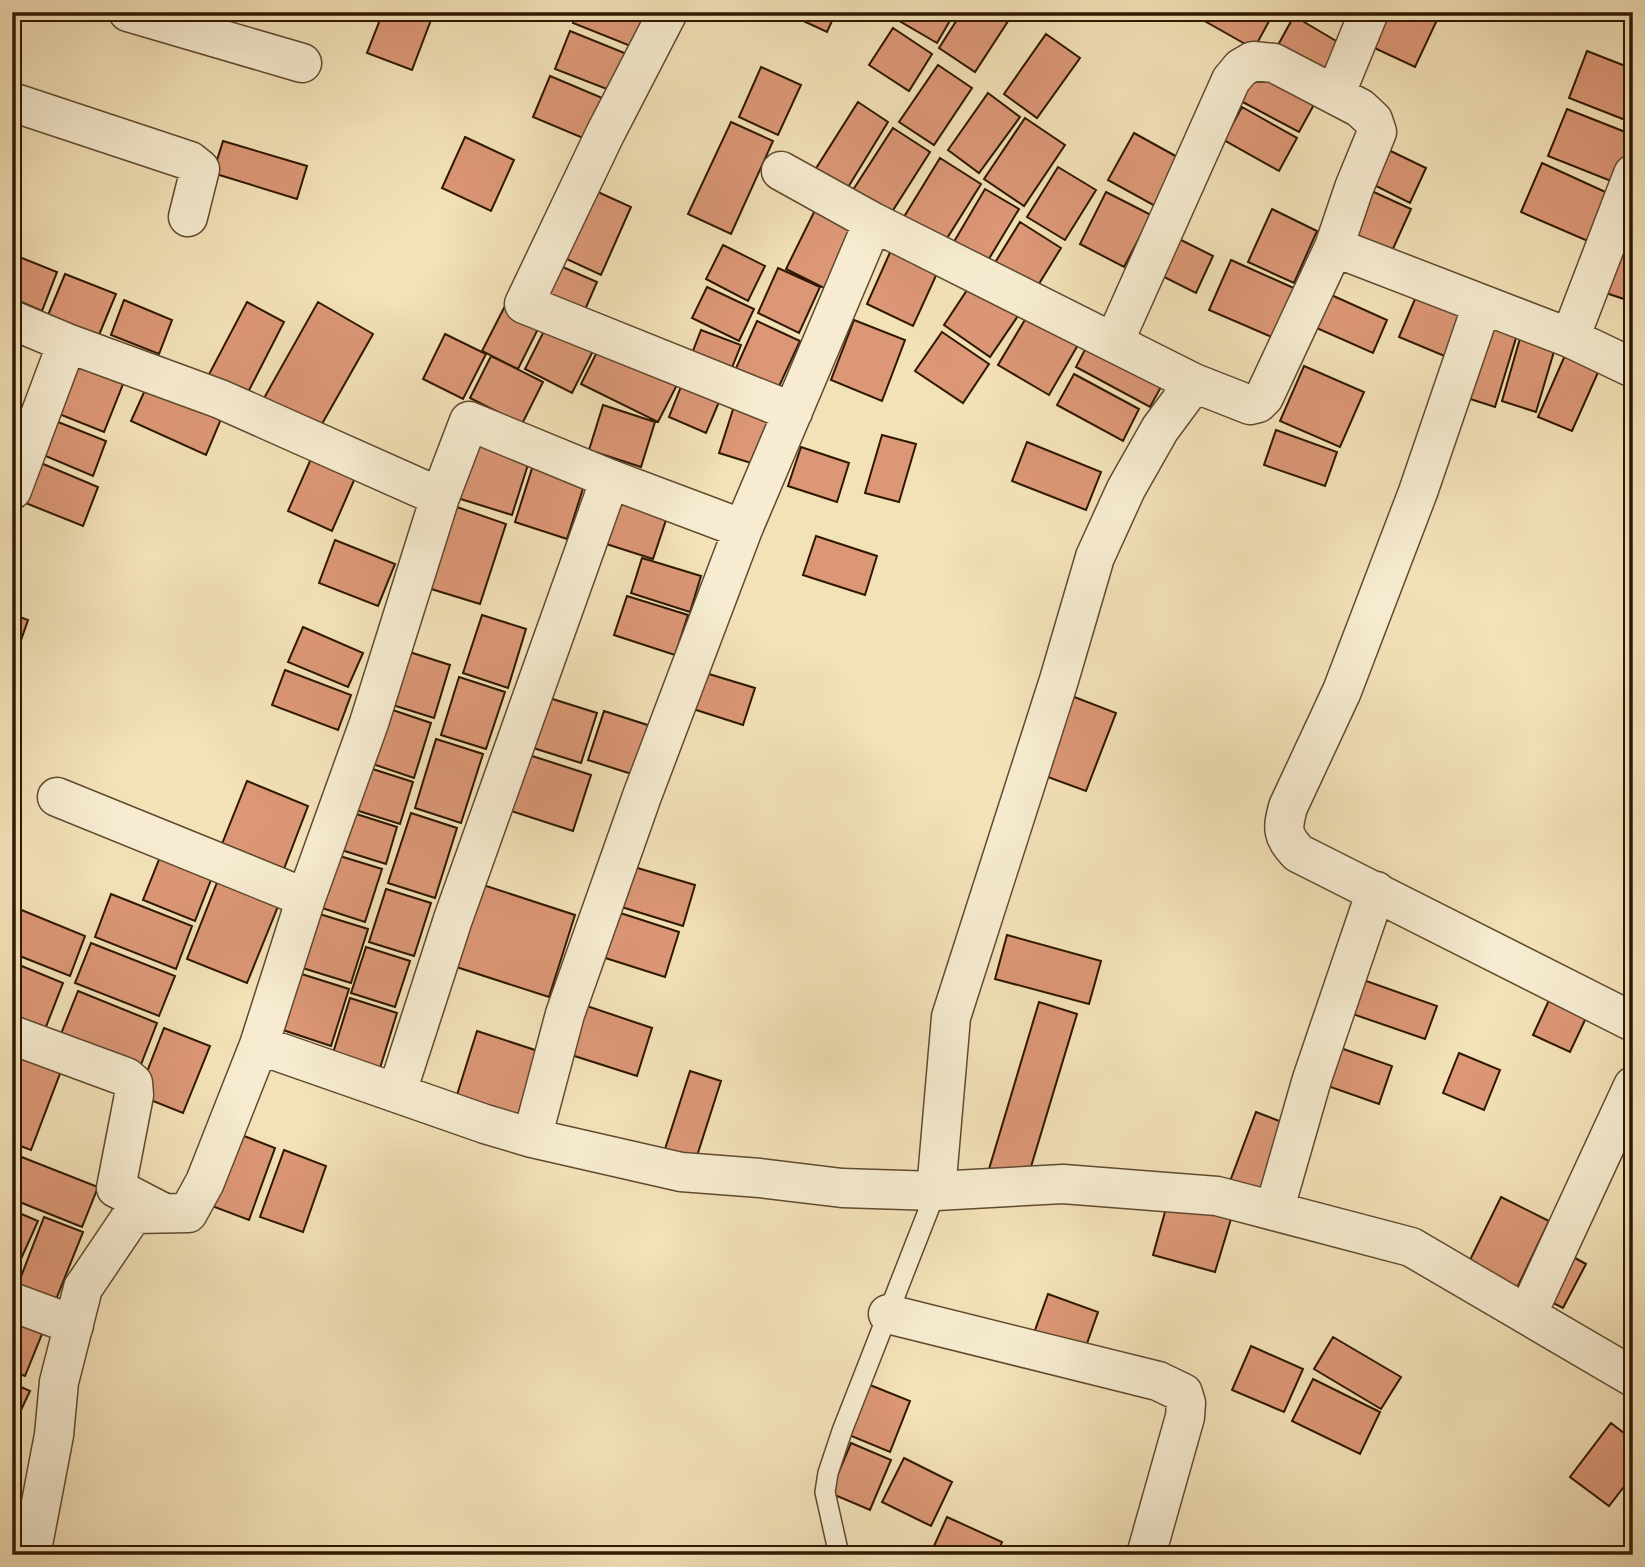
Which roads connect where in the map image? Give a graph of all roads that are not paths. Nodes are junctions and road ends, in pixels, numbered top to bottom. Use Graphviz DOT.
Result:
graph roads {
  1 [pos="128,12"];
  2 [pos="668,12"];
  3 [pos="1369,12"];
  4 [pos="302,63"];
  5 [pos="1335,95"];
  6 [pos="12,102"];
  7 [pos="781,171"];
  8 [pos="1633,174"];
  9 [pos="188,217"];
  10 [pos="873,222"];
  11 [pos="1334,247"];
  12 [pos="1482,305"];
  13 [pos="12,320"];
  14 [pos="1570,338"];
  15 [pos="1114,342"];
  16 [pos="67,343"];
  17 [pos="1633,369"];
  18 [pos="1194,383"];
  19 [pos="793,412"];
  20 [pos="610,480"];
  21 [pos="12,490"];
  22 [pos="440,497"];
  23 [pos="743,529"];
  24 [pos="57,797"];
  25 [pos="1376,891"];
  26 [pos="306,898"];
  27 [pos="1633,1022"];
  28 [pos="12,1035"];
  29 [pos="259,1045"];
  30 [pos="1633,1086"];
  31 [pos="397,1092"];
  32 [pos="532,1138"];
  33 [pos="936,1191"];
  34 [pos="1275,1211"];
  35 [pos="164,1213"];
  36 [pos="12,1302"];
  37 [pos="888,1314"];
  38 [pos="1527,1315"];
  39 [pos="74,1325"];
  40 [pos="1633,1377"];
  41 [pos="31,1555"];
  42 [pos="839,1555"];
  43 [pos="1146,1555"];
  1 -- 4 [label="street"];
  2 -- 19 [label="street"];
  3 -- 5 [label="street"];
  5 -- 11 [label="street"];
  5 -- 15 [label="street"];
  6 -- 9 [label="street"];
  7 -- 10 [label="street"];
  8 -- 14 [label="street"];
  10 -- 15 [label="street"];
  10 -- 19 [label="street"];
  11 -- 12 [label="street"];
  11 -- 18 [label="street"];
  12 -- 14 [label="street"];
  12 -- 25 [label="street"];
  13 -- 16 [label="street"];
  14 -- 17 [label="street"];
  15 -- 18 [label="street"];
  16 -- 21 [label="street"];
  16 -- 22 [label="street"];
  18 -- 33 [label="street"];
  19 -- 23 [label="street"];
  20 -- 22 [label="street"];
  20 -- 23 [label="street"];
  20 -- 31 [label="street"];
  22 -- 26 [label="street"];
  23 -- 32 [label="street"];
  24 -- 26 [label="street"];
  25 -- 27 [label="street"];
  25 -- 34 [label="street"];
  26 -- 29 [label="street"];
  28 -- 35 [label="street"];
  29 -- 31 [label="street"];
  29 -- 35 [label="street"];
  30 -- 38 [label="street"];
  31 -- 32 [label="street"];
  32 -- 33 [label="street"];
  33 -- 34 [label="street"];
  33 -- 37 [label="lane"];
  34 -- 38 [label="street"];
  35 -- 39 [label="street"];
  36 -- 39 [label="street"];
  37 -- 42 [label="lane"];
  37 -- 43 [label="street"];
  38 -- 40 [label="street"];
  39 -- 41 [label="street"];
}
